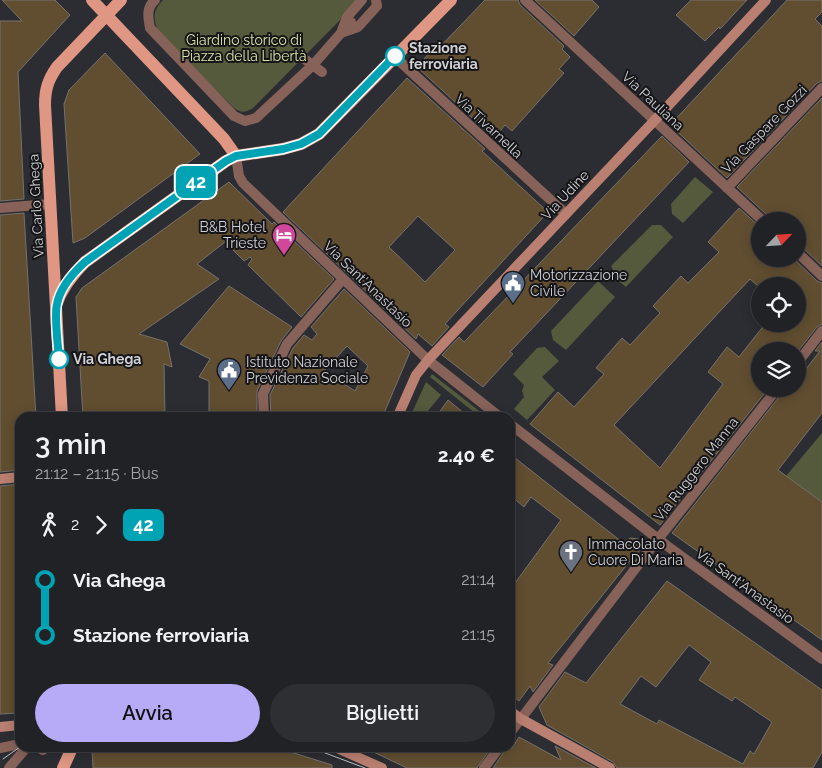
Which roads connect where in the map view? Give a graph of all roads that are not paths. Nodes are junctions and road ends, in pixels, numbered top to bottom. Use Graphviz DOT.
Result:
graph roads {
  1 [pos="92,0"];
  2 [pos="121,0"];
  3 [pos="362,0"];
  4 [pos="376,0"];
  5 [pos="451,0"];
  6 [pos="525,0"];
  7 [pos="766,0"];
  8 [pos="152,1"];
  9 [pos="106,15"];
  10 [pos="351,22"];
  11 [pos="341,33"];
  12 [pos="395,56"];
  13 [pos="303,58"];
  14 [pos="313,65"];
  15 [pos="322,72"];
  16 [pos="822,88"];
  17 [pos="654,121"];
  18 [pos="236,156"];
  19 [pos="727,188"];
  20 [pos="51,204"];
  21 [pos="0,208"];
  22 [pos="753,212"];
  23 [pos="566,214"];
  24 [pos="806,261"];
  25 [pos="822,276"];
  26 [pos="343,279"];
  27 [pos="56,305"];
  28 [pos="822,331"];
  29 [pos="806,352"];
  30 [pos="428,360"];
  31 [pos="770,397"];
  32 [pos="62,412"];
  33 [pos="264,412"];
  34 [pos="400,412"];
  35 [pos="494,412"];
  36 [pos="515,428"];
  37 [pos="15,477"];
  38 [pos="0,478"];
  39 [pos="659,539"];
  40 [pos="822,659"];
  41 [pos="515,714"];
  42 [pos="521,719"];
  43 [pos="15,726"];
  44 [pos="0,727"];
  45 [pos="515,727"];
  46 [pos="15,745"];
  47 [pos="0,748"];
  48 [pos="23,752"];
  49 [pos="70,752"];
  50 [pos="346,752"];
  51 [pos="496,752"];
  52 [pos="9,768"];
  53 [pos="63,768"];
  54 [pos="382,768"];
  55 [pos="484,768"];
  56 [pos="610,768"];
  1 -- 9 [label="main road"];
  2 -- 9 [label="main road, Via Carlo Ghega"];
  3 -- 11 [label="street"];
  4 -- 11 [label="street"];
  5 -- 12 [label="main road"];
  6 -- 17 [label="street, Via Pauliana"];
  7 -- 17 [label="main road, Via Udine"];
  8 -- 14 [label="street"];
  9 -- 18 [label="main road"];
  9 -- 20 [label="main road, Via Carlo Ghega"];
  10 -- 11 [label="street"];
  11 -- 14 [label="street"];
  12 -- 18 [label="main road"];
  12 -- 23 [label="street, Via Tivarnella"];
  13 -- 14 [label="street"];
  14 -- 15 [label="street"];
  16 -- 19 [label="street, Via Gaspare Gozzi"];
  17 -- 19 [label="street, Via Pauliana"];
  17 -- 23 [label="main road, Via Udine"];
  18 -- 26 [label="street, Via Sant'Anastasio"];
  18 -- 27 [label="main road"];
  19 -- 22 [label="street, Via Pauliana"];
  20 -- 21 [label="street"];
  20 -- 27 [label="main road, Via Carlo Ghega"];
  23 -- 30 [label="main road, Via Udine"];
  24 -- 25 [label="street"];
  26 -- 30 [label="street, Via Sant'Anastasio"];
  26 -- 33 [label="street"];
  27 -- 32 [label="main road, Via Carlo Ghega"];
  28 -- 29 [label="street"];
  30 -- 34 [label="main road, Via Udine"];
  30 -- 35 [label="street, Via Sant'Anastasio"];
  31 -- 39 [label="street, Via Ruggero Manna"];
  36 -- 39 [label="street, Via Sant'Anastasio"];
  37 -- 38 [label="main road"];
  39 -- 40 [label="street, Via Sant'Anastasio"];
  39 -- 42 [label="street, Via Ruggero Manna"];
  41 -- 42 [label="main road"];
  42 -- 45 [label="street, Via Ruggero Manna"];
  42 -- 56 [label="main road"];
  43 -- 44 [label="main road"];
  46 -- 47 [label="street"];
  48 -- 52 [label="street"];
  49 -- 53 [label="main road"];
  50 -- 54 [label="main road"];
  51 -- 55 [label="street"];
}
